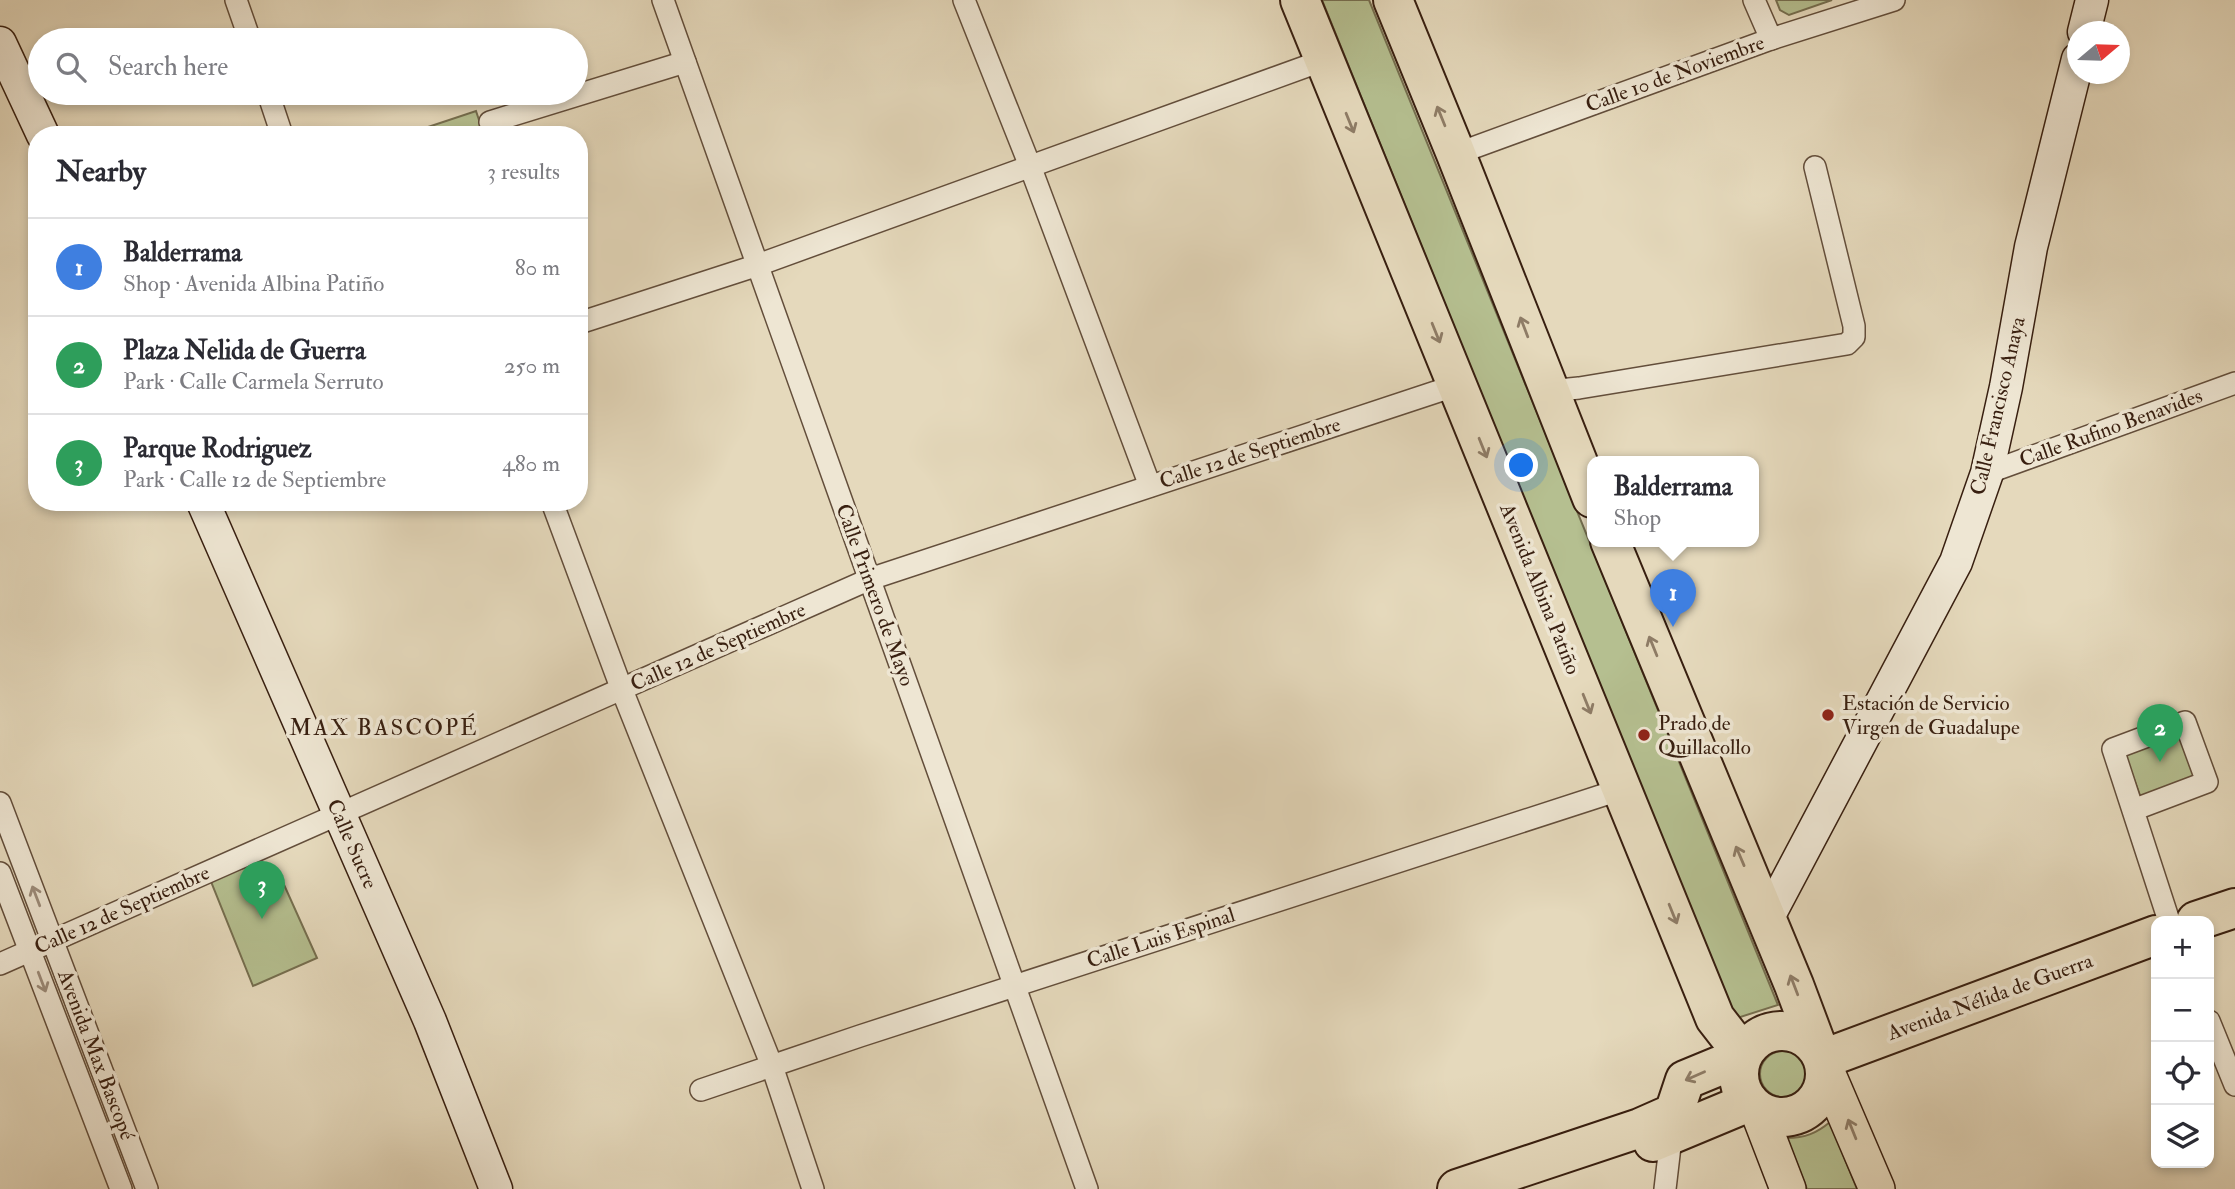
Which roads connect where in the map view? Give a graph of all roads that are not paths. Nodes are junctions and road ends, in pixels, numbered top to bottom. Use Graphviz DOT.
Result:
graph roads {
  1 [pos="236,0"];
  2 [pos="663,0"];
  3 [pos="964,0"];
  4 [pos="1300,0"];
  5 [pos="1392,0"];
  6 [pos="1754,0"];
  7 [pos="1894,0"];
  8 [pos="2092,0"];
  9 [pos="2087,21"];
  10 [pos="246,28"];
  11 [pos="1770,40"];
  12 [pos="0,43"];
  13 [pos="1324,60"];
  14 [pos="685,62"];
  15 [pos="2071,84"];
  16 [pos="588,92"];
  17 [pos="28,103"];
  18 [pos="29,105"];
  19 [pos="272,105"];
  20 [pos="545,105"];
  21 [pos="490,122"];
  22 [pos="39,126"];
  23 [pos="279,126"];
  24 [pos="1456,154"];
  25 [pos="1030,166"];
  26 [pos="1815,167"];
  27 [pos="755,266"];
  28 [pos="588,320"];
  29 [pos="2235,383"];
  30 [pos="1457,384"];
  31 [pos="1549,391"];
  32 [pos="1987,473"];
  33 [pos="1150,486"];
  34 [pos="1587,486"];
  35 [pos="207,511"];
  36 [pos="555,511"];
  37 [pos="1612,547"];
  38 [pos="870,579"];
  39 [pos="622,690"];
  40 [pos="1622,789"];
  41 [pos="0,803"];
  42 [pos="2133,810"];
  43 [pos="339,814"];
  44 [pos="0,873"];
  45 [pos="2235,908"];
  46 [pos="2167,916"];
  47 [pos="2211,916"];
  48 [pos="1767,919"];
  49 [pos="2151,937"];
  50 [pos="53,941"];
  51 [pos="30,951"];
  52 [pos="0,964"];
  53 [pos="1016,985"];
  54 [pos="2214,1033"];
  55 [pos="1822,1059"];
  56 [pos="772,1066"];
  57 [pos="1747,1083"];
  58 [pos="2235,1085"];
  59 [pos="701,1090"];
  60 [pos="1672,1125"];
  61 [pos="121,1189"];
  62 [pos="147,1189"];
  63 [pos="496,1189"];
  64 [pos="813,1189"];
  65 [pos="1087,1189"];
  66 [pos="1457,1189"];
  67 [pos="1519,1189"];
  68 [pos="1665,1189"];
  69 [pos="1788,1189"];
  70 [pos="1877,1189"];
  1 -- 10 [label="street"];
  2 -- 14 [label="street, Calle Primero de Mayo"];
  3 -- 25 [label="street"];
  4 -- 13 [label="highway, Avenida Albina Patiño"];
  24 -- 5 [label="highway, one-way"];
  6 -- 11 [label="street"];
  7 -- 11 [label="street, Calle 10 de Noviembre"];
  8 -- 9 [label="main road"];
  11 -- 24 [label="street, Calle 10 de Noviembre"];
  12 -- 17 [label="main road"];
  13 -- 25 [label="street"];
  13 -- 30 [label="highway, Avenida Albina Patiño, one-way"];
  14 -- 16 [label="street"];
  14 -- 27 [label="street, Calle Primero de Mayo"];
  15 -- 32 [label="main road, Calle Francisco Anaya"];
  18 -- 22 [label="main road"];
  19 -- 23 [label="street"];
  20 -- 21 [label="street"];
  31 -- 24 [label="highway, one-way"];
  25 -- 27 [label="street"];
  25 -- 33 [label="street"];
  26 -- 31 [label="street"];
  27 -- 28 [label="street"];
  27 -- 38 [label="street, Calle Primero de Mayo"];
  29 -- 32 [label="street, Calle Rufino Benavides"];
  30 -- 33 [label="street, Calle 12 de Septiembre"];
  30 -- 40 [label="highway, Avenida Albina Patiño, one-way"];
  31 -- 34 [label="highway"];
  32 -- 48 [label="main road, Calle Francisco Anaya"];
  33 -- 38 [label="street, Calle 12 de Septiembre"];
  35 -- 43 [label="main road, Calle Sucre"];
  36 -- 39 [label="street"];
  48 -- 37 [label="highway, one-way"];
  38 -- 39 [label="street, Calle 12 de Septiembre"];
  38 -- 53 [label="street, Calle Primero de Mayo"];
  39 -- 43 [label="street, Calle 12 de Septiembre"];
  39 -- 56 [label="street"];
  40 -- 53 [label="street, Calle Luis Espinal"];
  40 -- 57 [label="highway, Avenida Albina Patiño, one-way"];
  50 -- 41 [label="street, Avenida Max Bascopé, one-way"];
  42 -- 42 [label="street"];
  42 -- 46 [label="street"];
  43 -- 50 [label="street, Calle 12 de Septiembre"];
  43 -- 63 [label="main road, Calle Sucre"];
  44 -- 51 [label="street, Avenida Max Bascopé"];
  45 -- 47 [label="highway"];
  55 -- 48 [label="highway, one-way"];
  49 -- 55 [label="highway, Avenida Nélida de Guerra"];
  50 -- 51 [label="street, Calle 12 de Septiembre"];
  50 -- 62 [label="street, Avenida Max Bascopé"];
  51 -- 52 [label="street, Calle 12 de Septiembre"];
  51 -- 61 [label="street, Avenida Max Bascopé, one-way"];
  53 -- 56 [label="street, Calle Luis Espinal"];
  53 -- 65 [label="street, Calle Primero de Mayo"];
  54 -- 58 [label="street"];
  55 -- 57 [label="highway"];
  55 -- 57 [label="highway"];
  70 -- 55 [label="main road, one-way"];
  56 -- 59 [label="street, Calle Luis Espinal"];
  56 -- 64 [label="street"];
  57 -- 60 [label="highway"];
  57 -- 69 [label="main road, Avenida Albina Patiño"];
  60 -- 66 [label="highway"];
  60 -- 67 [label="highway"];
  60 -- 68 [label="street"];
}
